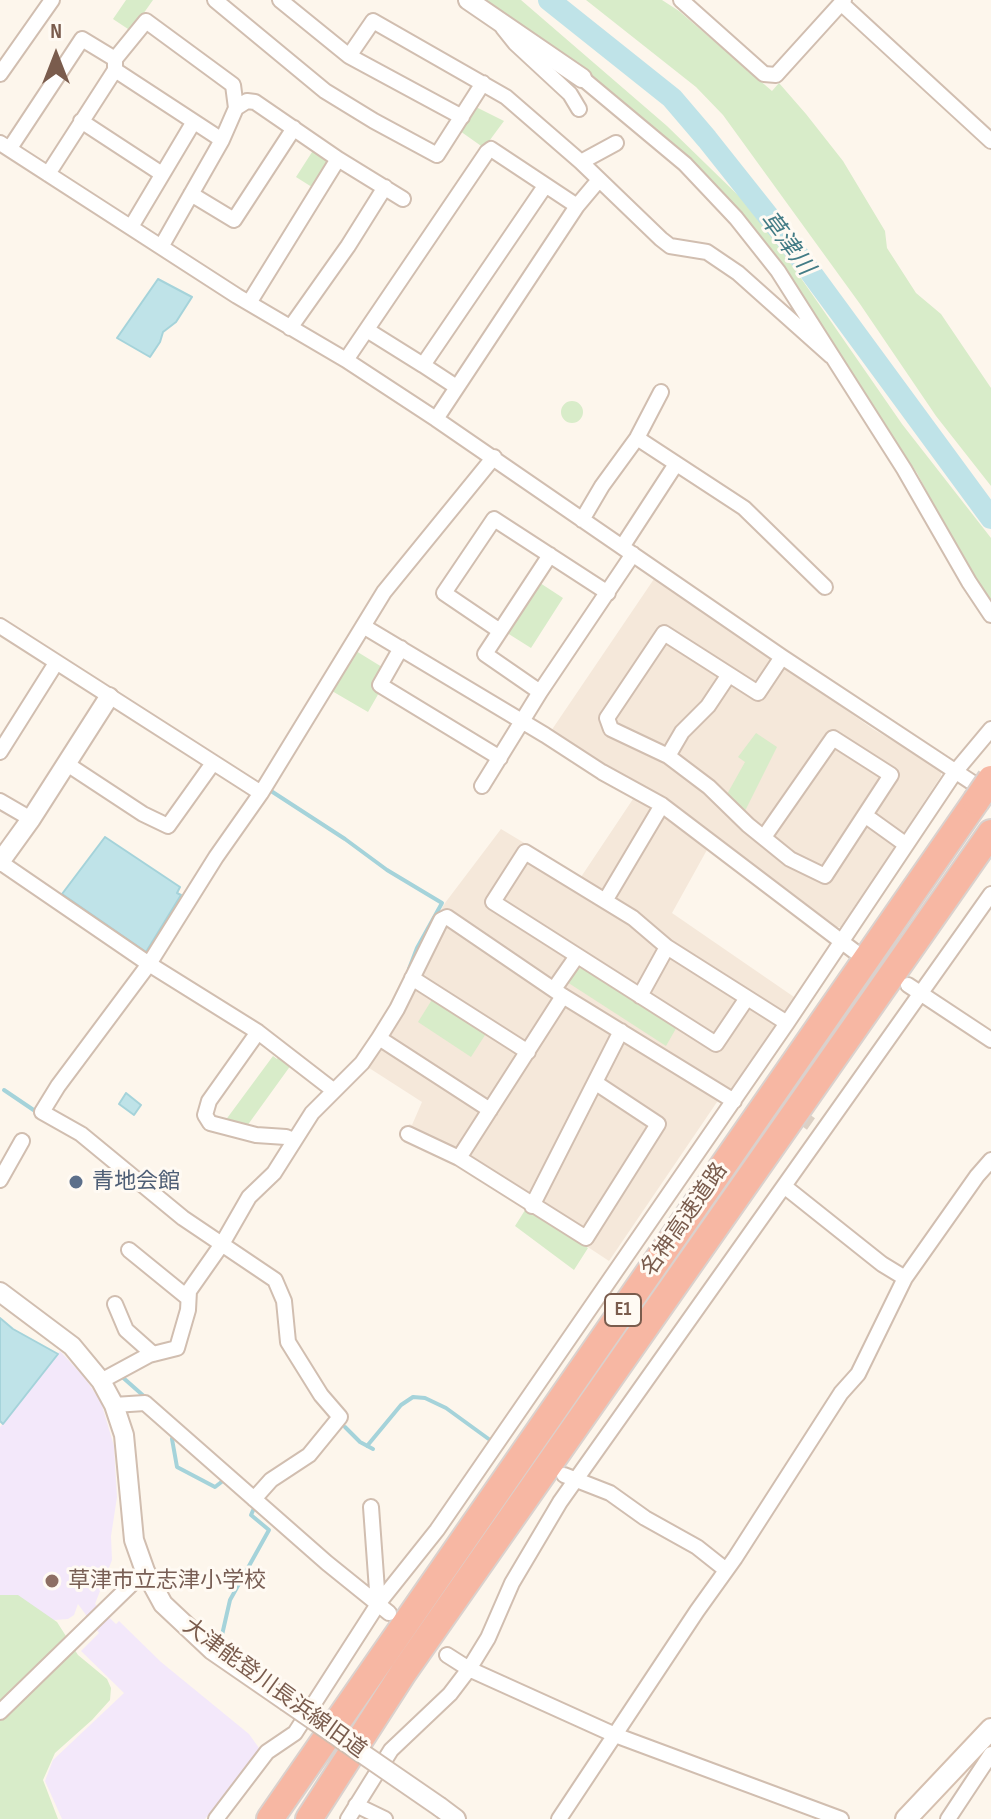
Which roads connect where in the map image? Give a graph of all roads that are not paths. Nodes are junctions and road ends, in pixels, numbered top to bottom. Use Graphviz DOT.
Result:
graph roads {
  1 [pos="52,0"];
  2 [pos="280,0"];
  3 [pos="468,0"];
  4 [pos="681,0"];
  5 [pos="219,1"];
  6 [pos="842,2"];
  7 [pos="499,21"];
  8 [pos="349,56"];
  9 [pos="115,64"];
  10 [pos="0,74"];
  11 [pos="582,78"];
  12 [pos="483,83"];
  13 [pos="236,108"];
  14 [pos="579,109"];
  15 [pos="462,117"];
  16 [pos="81,121"];
  17 [pos="193,123"];
  18 [pos="294,128"];
  19 [pos="222,140"];
  20 [pos="991,141"];
  21 [pos="616,143"];
  22 [pos="5,145"];
  23 [pos="338,159"];
  24 [pos="581,162"];
  25 [pos="48,174"];
  26 [pos="162,174"];
  27 [pos="598,181"];
  28 [pos="545,186"];
  29 [pos="385,187"];
  30 [pos="191,194"];
  31 [pos="403,199"];
  32 [pos="577,206"];
  33 [pos="131,227"];
  34 [pos="161,247"];
  35 [pos="249,303"];
  36 [pos="290,328"];
  37 [pos="367,330"];
  38 [pos="831,356"];
  39 [pos="346,360"];
  40 [pos="423,365"];
  41 [pos="455,386"];
  42 [pos="661,392"];
  43 [pos="436,419"];
  44 [pos="637,438"];
  45 [pos="494,457"];
  46 [pos="676,464"];
  47 [pos="582,520"];
  48 [pos="627,550"];
  49 [pos="550,555"];
  50 [pos="825,587"];
  51 [pos="608,593"];
  52 [pos="991,615"];
  53 [pos="0,626"];
  54 [pos="363,626"];
  55 [pos="500,631"];
  56 [pos="401,648"];
  57 [pos="782,657"];
  58 [pos="56,663"];
  59 [pos="728,676"];
  60 [pos="540,692"];
  61 [pos="109,697"];
  62 [pos="522,721"];
  63 [pos="991,729"];
  64 [pos="0,752"];
  65 [pos="668,756"];
  66 [pos="500,758"];
  67 [pos="213,763"];
  68 [pos="67,764"];
  69 [pos="955,772"];
  70 [pos="482,786"];
  71 [pos="986,791"];
  72 [pos="261,793"];
  73 [pos="0,801"];
  74 [pos="662,805"];
  75 [pos="866,816"];
  76 [pos="31,819"];
  77 [pos="991,833"];
  78 [pos="764,837"];
  79 [pos="905,844"];
  80 [pos="0,862"];
  81 [pos="991,894"];
  82 [pos="605,901"];
  83 [pos="848,946"];
  84 [pos="667,947"];
  85 [pos="577,956"];
  86 [pos="149,964"];
  87 [pos="412,978"];
  88 [pos="914,990"];
  89 [pos="559,993"];
  90 [pos="640,996"];
  91 [pos="747,998"];
  92 [pos="787,1023"];
  93 [pos="621,1031"];
  94 [pos="258,1032"];
  95 [pos="379,1038"];
  96 [pos="991,1040"];
  97 [pos="528,1052"];
  98 [pos="596,1083"];
  99 [pos="333,1090"];
  100 [pos="734,1101"];
  101 [pos="490,1110"];
  102 [pos="408,1134"];
  103 [pos="293,1140"];
  104 [pos="22,1141"];
  105 [pos="459,1158"];
  106 [pos="991,1160"];
  107 [pos="0,1180"];
  108 [pos="784,1186"];
  109 [pos="532,1206"];
  110 [pos="222,1244"];
  111 [pos="129,1250"];
  112 [pos="905,1278"];
  113 [pos="0,1292"];
  114 [pos="188,1298"];
  115 [pos="115,1304"];
  116 [pos="153,1354"];
  117 [pos="101,1381"];
  118 [pos="114,1405"];
  119 [pos="571,1478"];
  120 [pos="254,1499"];
  121 [pos="371,1507"];
  122 [pos="726,1570"];
  123 [pos="145,1571"];
  124 [pos="383,1608"];
  125 [pos="447,1655"];
  126 [pos="469,1669"];
  127 [pos="0,1712"];
  128 [pos="991,1729"];
  129 [pos="615,1735"];
  130 [pos="991,1754"];
  131 [pos="356,1805"];
  132 [pos="216,1819"];
  133 [pos="270,1819"];
  134 [pos="309,1819"];
  135 [pos="348,1819"];
  136 [pos="385,1819"];
  137 [pos="456,1819"];
  138 [pos="559,1819"];
  139 [pos="841,1819"];
  140 [pos="906,1819"];
  141 [pos="948,1819"];
  1 -- 10 [label="street"];
  2 -- 8 [label="street"];
  3 -- 7 [label="street"];
  4 -- 6 [label="street"];
  5 -- 15 [label="street"];
  6 -- 20 [label="street"];
  7 -- 11 [label="street"];
  7 -- 14 [label="street"];
  8 -- 12 [label="street"];
  8 -- 15 [label="street"];
  9 -- 13 [label="street"];
  9 -- 16 [label="street"];
  9 -- 17 [label="street"];
  9 -- 22 [label="street"];
  11 -- 38 [label="street"];
  12 -- 15 [label="street"];
  12 -- 24 [label="street"];
  13 -- 18 [label="street"];
  13 -- 19 [label="street"];
  16 -- 25 [label="street"];
  16 -- 26 [label="street"];
  17 -- 19 [label="street"];
  17 -- 26 [label="street"];
  18 -- 23 [label="street"];
  18 -- 30 [label="street"];
  19 -- 30 [label="street"];
  21 -- 24 [label="street"];
  22 -- 25 [label="street"];
  23 -- 29 [label="street"];
  23 -- 35 [label="street"];
  24 -- 27 [label="street"];
  25 -- 33 [label="street"];
  26 -- 33 [label="street"];
  27 -- 32 [label="street"];
  27 -- 38 [label="street"];
  28 -- 32 [label="street"];
  28 -- 37 [label="street"];
  28 -- 40 [label="street"];
  29 -- 31 [label="street"];
  29 -- 36 [label="street"];
  30 -- 34 [label="street"];
  32 -- 41 [label="street"];
  33 -- 34 [label="street"];
  34 -- 35 [label="street"];
  35 -- 36 [label="street"];
  36 -- 39 [label="street"];
  37 -- 39 [label="street"];
  37 -- 40 [label="street"];
  38 -- 52 [label="street"];
  39 -- 43 [label="street"];
  40 -- 41 [label="street"];
  41 -- 43 [label="street"];
  42 -- 44 [label="street"];
  43 -- 45 [label="street"];
  44 -- 46 [label="street"];
  44 -- 47 [label="street"];
  45 -- 47 [label="street"];
  45 -- 54 [label="street"];
  46 -- 48 [label="street"];
  46 -- 50 [label="street"];
  47 -- 48 [label="street"];
  48 -- 51 [label="street"];
  48 -- 57 [label="street"];
  49 -- 51 [label="street"];
  49 -- 55 [label="street"];
  49 -- 55 [label="street"];
  51 -- 60 [label="street"];
  53 -- 58 [label="street"];
  54 -- 56 [label="street"];
  54 -- 72 [label="street"];
  55 -- 60 [label="street"];
  56 -- 62 [label="street"];
  56 -- 66 [label="street"];
  57 -- 59 [label="street"];
  57 -- 69 [label="street"];
  58 -- 61 [label="street"];
  58 -- 64 [label="street"];
  59 -- 65 [label="street"];
  59 -- 65 [label="street"];
  60 -- 62 [label="street"];
  61 -- 67 [label="street"];
  61 -- 68 [label="street"];
  62 -- 66 [label="street"];
  62 -- 74 [label="street"];
  63 -- 69 [label="street"];
  65 -- 78 [label="street"];
  66 -- 70 [label="street"];
  67 -- 68 [label="street"];
  67 -- 72 [label="street"];
  68 -- 76 [label="street"];
  69 -- 71 [label="street"];
  69 -- 79 [label="street"];
  71 -- 133 [label="highway, 名神高速道路 / E1"];
  72 -- 86 [label="street"];
  73 -- 76 [label="street"];
  74 -- 82 [label="street"];
  74 -- 83 [label="street"];
  75 -- 78 [label="street"];
  75 -- 78 [label="street"];
  75 -- 79 [label="street"];
  76 -- 80 [label="street"];
  77 -- 134 [label="highway, 名神高速道路 / E1"];
  79 -- 83 [label="street"];
  80 -- 86 [label="street"];
  81 -- 88 [label="street"];
  82 -- 84 [label="street"];
  82 -- 85 [label="street"];
  83 -- 92 [label="street"];
  84 -- 90 [label="street"];
  84 -- 91 [label="street"];
  85 -- 89 [label="street"];
  85 -- 90 [label="street"];
  86 -- 94 [label="street"];
  86 -- 110 [label="street"];
  87 -- 89 [label="street"];
  87 -- 95 [label="street"];
  87 -- 97 [label="street"];
  88 -- 96 [label="street"];
  88 -- 108 [label="street"];
  89 -- 93 [label="street"];
  89 -- 97 [label="street"];
  90 -- 91 [label="street"];
  91 -- 92 [label="street"];
  92 -- 100 [label="street"];
  93 -- 98 [label="street"];
  93 -- 100 [label="street"];
  94 -- 99 [label="street"];
  94 -- 103 [label="street"];
  95 -- 99 [label="street"];
  95 -- 101 [label="street"];
  97 -- 101 [label="street"];
  98 -- 109 [label="street"];
  98 -- 109 [label="street"];
  99 -- 103 [label="street"];
  100 -- 124 [label="street"];
  101 -- 105 [label="street"];
  102 -- 105 [label="street"];
  103 -- 110 [label="street"];
  104 -- 107 [label="street"];
  105 -- 109 [label="street"];
  106 -- 112 [label="street"];
  108 -- 112 [label="street"];
  108 -- 119 [label="street"];
  110 -- 114 [label="street"];
  110 -- 120 [label="street"];
  111 -- 114 [label="street"];
  112 -- 122 [label="street"];
  113 -- 117 [label="street, 大津能登川長浜線旧道"];
  114 -- 116 [label="street"];
  115 -- 116 [label="street"];
  116 -- 117 [label="street"];
  117 -- 118 [label="street, 大津能登川長浜線旧道"];
  118 -- 120 [label="street"];
  118 -- 123 [label="street, 大津能登川長浜線旧道"];
  119 -- 122 [label="street"];
  119 -- 126 [label="street"];
  120 -- 124 [label="street"];
  121 -- 124 [label="street"];
  122 -- 129 [label="street"];
  123 -- 127 [label="street"];
  123 -- 137 [label="street, 大津能登川長浜線旧道, bridge"];
  124 -- 132 [label="street"];
  125 -- 126 [label="street"];
  126 -- 129 [label="street"];
  126 -- 131 [label="street"];
  128 -- 140 [label="main road"];
  129 -- 138 [label="street"];
  129 -- 139 [label="street"];
  130 -- 141 [label="street"];
  131 -- 135 [label="street"];
  131 -- 136 [label="street"];
}
